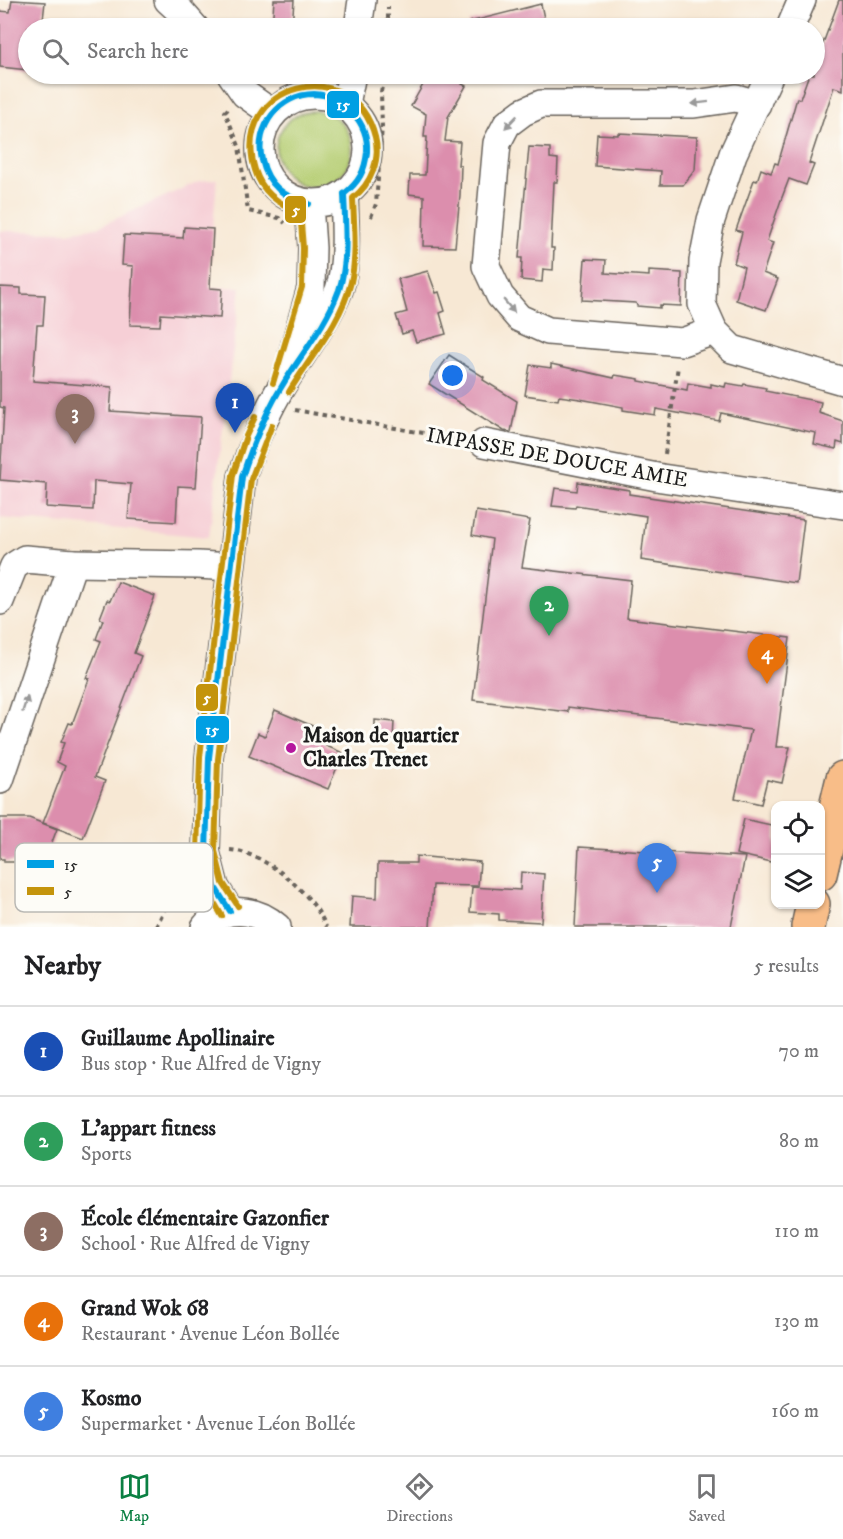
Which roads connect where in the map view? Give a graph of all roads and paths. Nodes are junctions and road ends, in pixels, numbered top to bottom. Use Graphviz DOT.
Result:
graph roads {
  1 [pos="362,0"];
  2 [pos="388,0"];
  3 [pos="802,0"];
  4 [pos="359,18"];
  5 [pos="388,18"];
  6 [pos="794,18"];
  7 [pos="238,84"];
  8 [pos="350,84"];
  9 [pos="766,84"];
  10 [pos="346,104"];
  11 [pos="757,104"];
  12 [pos="272,113"];
  13 [pos="344,194"];
  14 [pos="309,204"];
  15 [pos="714,331"];
  16 [pos="682,342"];
  17 [pos="843,381"];
  18 [pos="278,393"];
  19 [pos="484,443"];
  20 [pos="662,478"];
  21 [pos="843,505"];
  22 [pos="73,562"];
  23 [pos="231,567"];
  24 [pos="0,601"];
  25 [pos="843,778"];
  26 [pos="0,780"];
  27 [pos="206,843"];
  28 [pos="213,852"];
  29 [pos="825,855"];
  30 [pos="213,883"];
  31 [pos="812,909"];
  32 [pos="230,911"];
  33 [pos="163,912"];
  34 [pos="156,927"];
  35 [pos="205,927"];
  36 [pos="277,927"];
  37 [pos="326,927"];
  38 [pos="808,927"];
  1 -- 4 [label="street"];
  2 -- 5 [label="path"];
  3 -- 6 [label="street"];
  7 -- 12 [label="street"];
  8 -- 10 [label="street"];
  9 -- 11 [label="street"];
  10 -- 12 [label="street"];
  10 -- 13 [label="street"];
  11 -- 15 [label="street"];
  11 -- 16 [label="street, one-way"];
  12 -- 14 [label="street"];
  13 -- 14 [label="street"];
  13 -- 18 [label="street"];
  14 -- 18 [label="street"];
  15 -- 16 [label="street"];
  15 -- 17 [label="street"];
  16 -- 20 [label="path"];
  18 -- 19 [label="path, IMPASSE DE DOUCE AMIE"];
  18 -- 23 [label="street"];
  19 -- 20 [label="street, IMPASSE DE DOUCE AMIE"];
  20 -- 21 [label="street, IMPASSE DE DOUCE AMIE"];
  22 -- 23 [label="street"];
  22 -- 24 [label="street"];
  26 -- 22 [label="street, one-way"];
  23 -- 27 [label="street"];
  25 -- 29 [label="main road"];
  28 -- 37 [label="path"];
  30 -- 32 [label="street"];
  31 -- 38 [label="main road"];
  32 -- 35 [label="street"];
  32 -- 36 [label="street"];
  33 -- 34 [label="path"];
}
